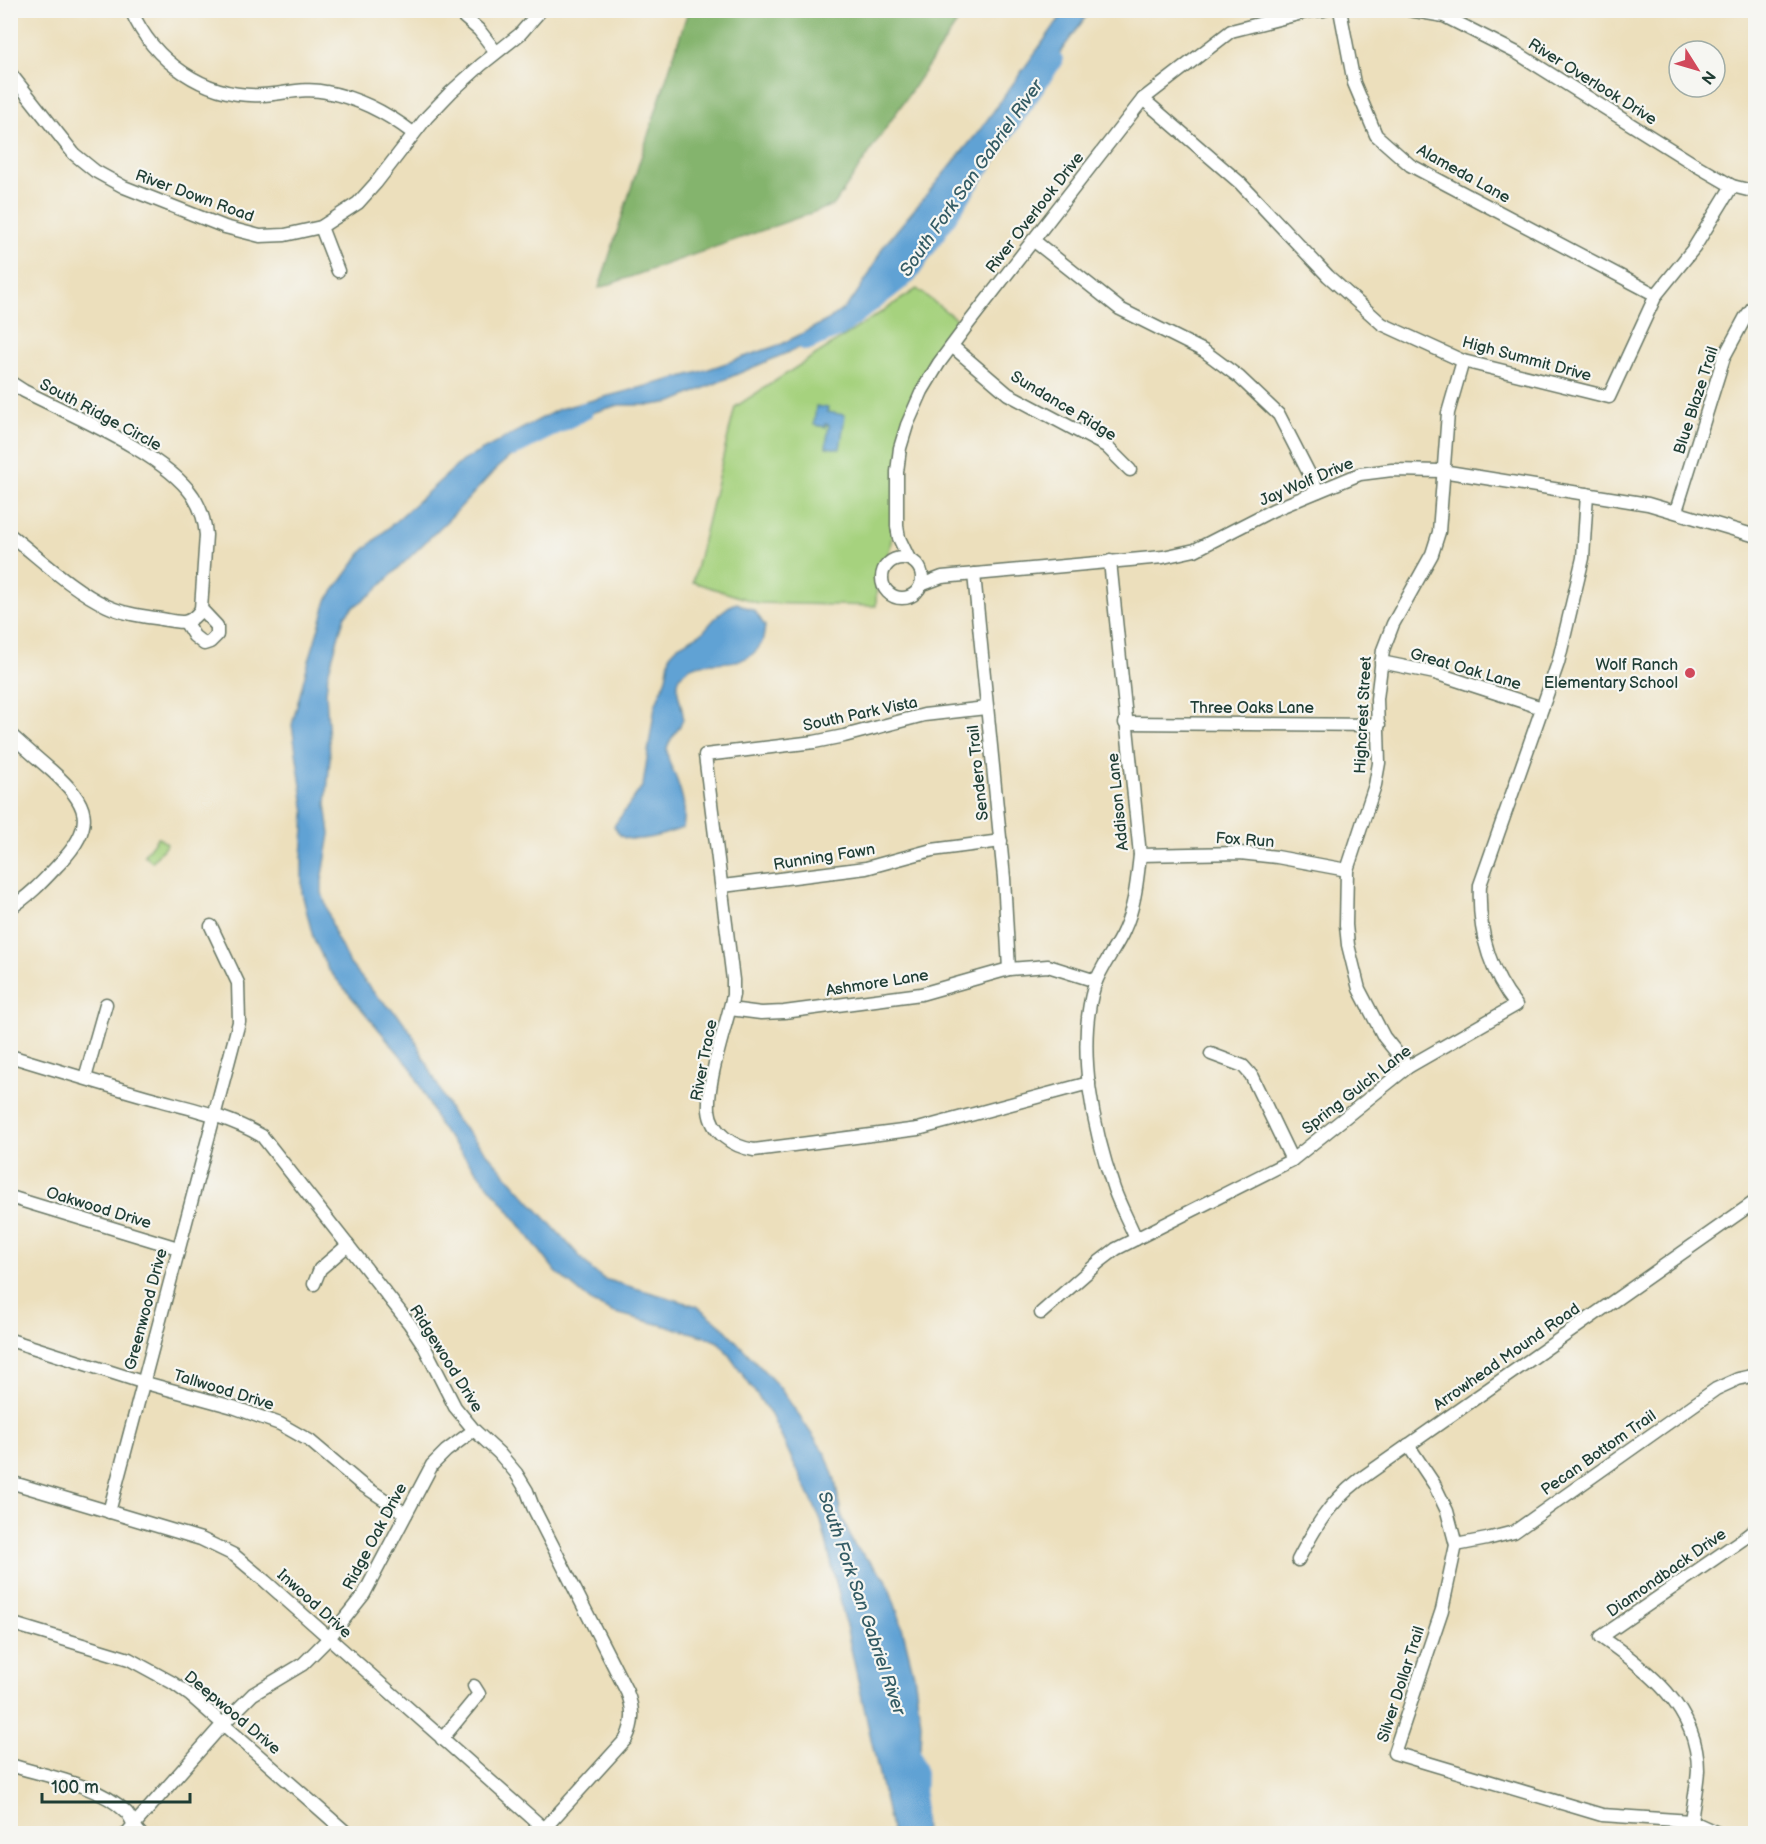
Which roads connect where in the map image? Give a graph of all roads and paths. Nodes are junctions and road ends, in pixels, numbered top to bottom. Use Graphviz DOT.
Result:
graph roads {
  1 [pos="131,10"];
  2 [pos="456,10"];
  3 [pos="542,10"];
  4 [pos="1324,10"];
  5 [pos="1340,10"];
  6 [pos="1409,10"];
  7 [pos="496,52"];
  8 [pos="10,74"];
  9 [pos="1143,99"];
  10 [pos="413,133"];
  11 [pos="1732,186"];
  12 [pos="1755,192"];
  13 [pos="321,227"];
  14 [pos="1033,240"];
  15 [pos="338,271"];
  16 [pos="1656,295"];
  17 [pos="1755,303"];
  18 [pos="952,346"];
  19 [pos="1463,361"];
  20 [pos="10,382"];
  21 [pos="1130,470"];
  22 [pos="1442,471"];
  23 [pos="1318,491"];
  24 [pos="1587,494"];
  25 [pos="1676,511"];
  26 [pos="10,535"];
  27 [pos="1755,536"];
  28 [pos="899,538"];
  29 [pos="909,559"];
  30 [pos="891,561"];
  31 [pos="1110,561"];
  32 [pos="921,570"];
  33 [pos="974,574"];
  34 [pos="942,577"];
  35 [pos="921,585"];
  36 [pos="201,609"];
  37 [pos="186,623"];
  38 [pos="1381,662"];
  39 [pos="986,708"];
  40 [pos="1542,708"];
  41 [pos="1125,723"];
  42 [pos="1379,724"];
  43 [pos="10,734"];
  44 [pos="705,755"];
  45 [pos="1001,842"];
  46 [pos="1140,855"];
  47 [pos="1347,870"];
  48 [pos="723,886"];
  49 [pos="10,908"];
  50 [pos="211,926"];
  51 [pos="1009,969"];
  52 [pos="1096,981"];
  53 [pos="106,1005"];
  54 [pos="730,1009"];
  55 [pos="1211,1054"];
  56 [pos="10,1056"];
  57 [pos="1408,1067"];
  58 [pos="85,1078"];
  59 [pos="1089,1083"];
  60 [pos="214,1114"];
  61 [pos="1292,1160"];
  62 [pos="10,1197"];
  63 [pos="1755,1201"];
  64 [pos="1136,1239"];
  65 [pos="348,1245"];
  66 [pos="178,1248"];
  67 [pos="314,1284"];
  68 [pos="1041,1313"];
  69 [pos="10,1340"];
  70 [pos="1755,1375"];
  71 [pos="142,1382"];
  72 [pos="474,1430"];
  73 [pos="1408,1445"];
  74 [pos="10,1482"];
  75 [pos="109,1512"];
  76 [pos="405,1514"];
  77 [pos="1755,1529"];
  78 [pos="1456,1545"];
  79 [pos="1298,1560"];
  80 [pos="10,1623"];
  81 [pos="329,1638"];
  82 [pos="474,1686"];
  83 [pos="223,1724"];
  84 [pos="442,1739"];
  85 [pos="10,1765"];
  86 [pos="1691,1821"];
  87 [pos="133,1831"];
  88 [pos="547,1831"];
  89 [pos="348,1833"];
  90 [pos="1720,1833"];
  1 -- 10 [label="street"];
  2 -- 7 [label="street"];
  3 -- 7 [label="street, River Down Road"];
  4 -- 9 [label="street, River Overlook Drive"];
  5 -- 16 [label="street, Alameda Lane"];
  6 -- 11 [label="street, River Overlook Drive"];
  7 -- 10 [label="street, River Down Road"];
  8 -- 13 [label="street, River Down Road"];
  9 -- 14 [label="street, River Overlook Drive"];
  9 -- 19 [label="street, High Summit Drive"];
  10 -- 13 [label="street, River Down Road"];
  11 -- 12 [label="street, River Overlook Drive"];
  11 -- 16 [label="street, High Summit Drive"];
  13 -- 15 [label="street"];
  14 -- 18 [label="street, River Overlook Drive"];
  14 -- 23 [label="street"];
  16 -- 19 [label="street, High Summit Drive"];
  17 -- 25 [label="street, Blue Blaze Trail"];
  18 -- 21 [label="street, Sundance Ridge"];
  18 -- 28 [label="street, River Overlook Drive"];
  19 -- 22 [label="street, Highcrest Street"];
  20 -- 36 [label="street, South Ridge Circle"];
  22 -- 23 [label="street, Jay Wolf Drive"];
  22 -- 24 [label="street, Jay Wolf Drive"];
  22 -- 38 [label="street, Highcrest Street"];
  23 -- 31 [label="street, Jay Wolf Drive"];
  24 -- 25 [label="street, Jay Wolf Drive"];
  24 -- 40 [label="street, Spring Gulch Lane"];
  25 -- 27 [label="street, Jay Wolf Drive"];
  26 -- 37 [label="street"];
  28 -- 29 [label="street"];
  28 -- 30 [label="street"];
  29 -- 30 [label="street"];
  29 -- 32 [label="street"];
  30 -- 35 [label="street"];
  31 -- 33 [label="street, Jay Wolf Drive"];
  31 -- 41 [label="street, Addison Lane"];
  32 -- 34 [label="street, Jay Wolf Drive"];
  32 -- 35 [label="street"];
  33 -- 34 [label="street, Jay Wolf Drive"];
  33 -- 39 [label="street, Sendero Trail"];
  34 -- 35 [label="street, Jay Wolf Drive"];
  36 -- 37 [label="street"];
  36 -- 37 [label="street"];
  38 -- 40 [label="street, Great Oak Lane"];
  38 -- 42 [label="street, Highcrest Street"];
  39 -- 44 [label="street, South Park Vista"];
  39 -- 45 [label="street, Sendero Trail"];
  40 -- 57 [label="street, Spring Gulch Lane"];
  41 -- 42 [label="street, Three Oaks Lane"];
  41 -- 46 [label="street, Addison Lane"];
  42 -- 47 [label="street, Highcrest Street"];
  43 -- 49 [label="street"];
  44 -- 48 [label="street, River Trace"];
  45 -- 48 [label="street, Running Fawn"];
  45 -- 51 [label="street, Sendero Trail"];
  46 -- 47 [label="street, Fox Run"];
  46 -- 52 [label="street, Addison Lane"];
  47 -- 57 [label="street, Highcrest Street"];
  48 -- 54 [label="street, River Trace"];
  50 -- 60 [label="street, Greenwood Drive"];
  51 -- 52 [label="street, Ashmore Lane"];
  51 -- 54 [label="street, Ashmore Lane"];
  52 -- 59 [label="street, Addison Lane"];
  53 -- 58 [label="street"];
  54 -- 59 [label="street, River Trace"];
  55 -- 61 [label="street"];
  56 -- 58 [label="street, Ridgewood Drive"];
  57 -- 61 [label="street, Spring Gulch Lane"];
  58 -- 60 [label="street, Ridgewood Drive"];
  59 -- 64 [label="street, Addison Lane"];
  60 -- 65 [label="street, Ridgewood Drive"];
  60 -- 66 [label="street, Greenwood Drive"];
  61 -- 64 [label="street, Spring Gulch Lane"];
  62 -- 66 [label="street, Oakwood Drive"];
  63 -- 73 [label="street, Arrowhead Mound Road"];
  64 -- 68 [label="street, Spring Gulch Lane"];
  65 -- 67 [label="street"];
  65 -- 72 [label="street, Ridgewood Drive"];
  66 -- 71 [label="street, Greenwood Drive"];
  69 -- 71 [label="street, Tallwood Drive"];
  70 -- 78 [label="street, Pecan Bottom Trail"];
  71 -- 75 [label="street, Greenwood Drive"];
  71 -- 76 [label="street, Tallwood Drive"];
  72 -- 76 [label="street, Ridge Oak Drive"];
  72 -- 88 [label="street, Ridgewood Drive"];
  73 -- 78 [label="street, Silver Dollar Trail"];
  73 -- 79 [label="street, Arrowhead Mound Road"];
  74 -- 75 [label="street, Inwood Drive"];
  75 -- 81 [label="street, Inwood Drive"];
  76 -- 81 [label="street, Ridge Oak Drive"];
  77 -- 86 [label="street, Diamondback Drive"];
  78 -- 86 [label="street, Silver Dollar Trail"];
  80 -- 83 [label="street, Deepwood Drive"];
  81 -- 83 [label="street, Ridge Oak Drive"];
  81 -- 84 [label="street, Inwood Drive"];
  82 -- 84 [label="street"];
  83 -- 87 [label="street, Ridge Oak Drive"];
  83 -- 89 [label="street, Deepwood Drive"];
  84 -- 88 [label="street, Inwood Drive"];
  85 -- 87 [label="street"];
  86 -- 90 [label="street, Silver Dollar Trail"];
}
